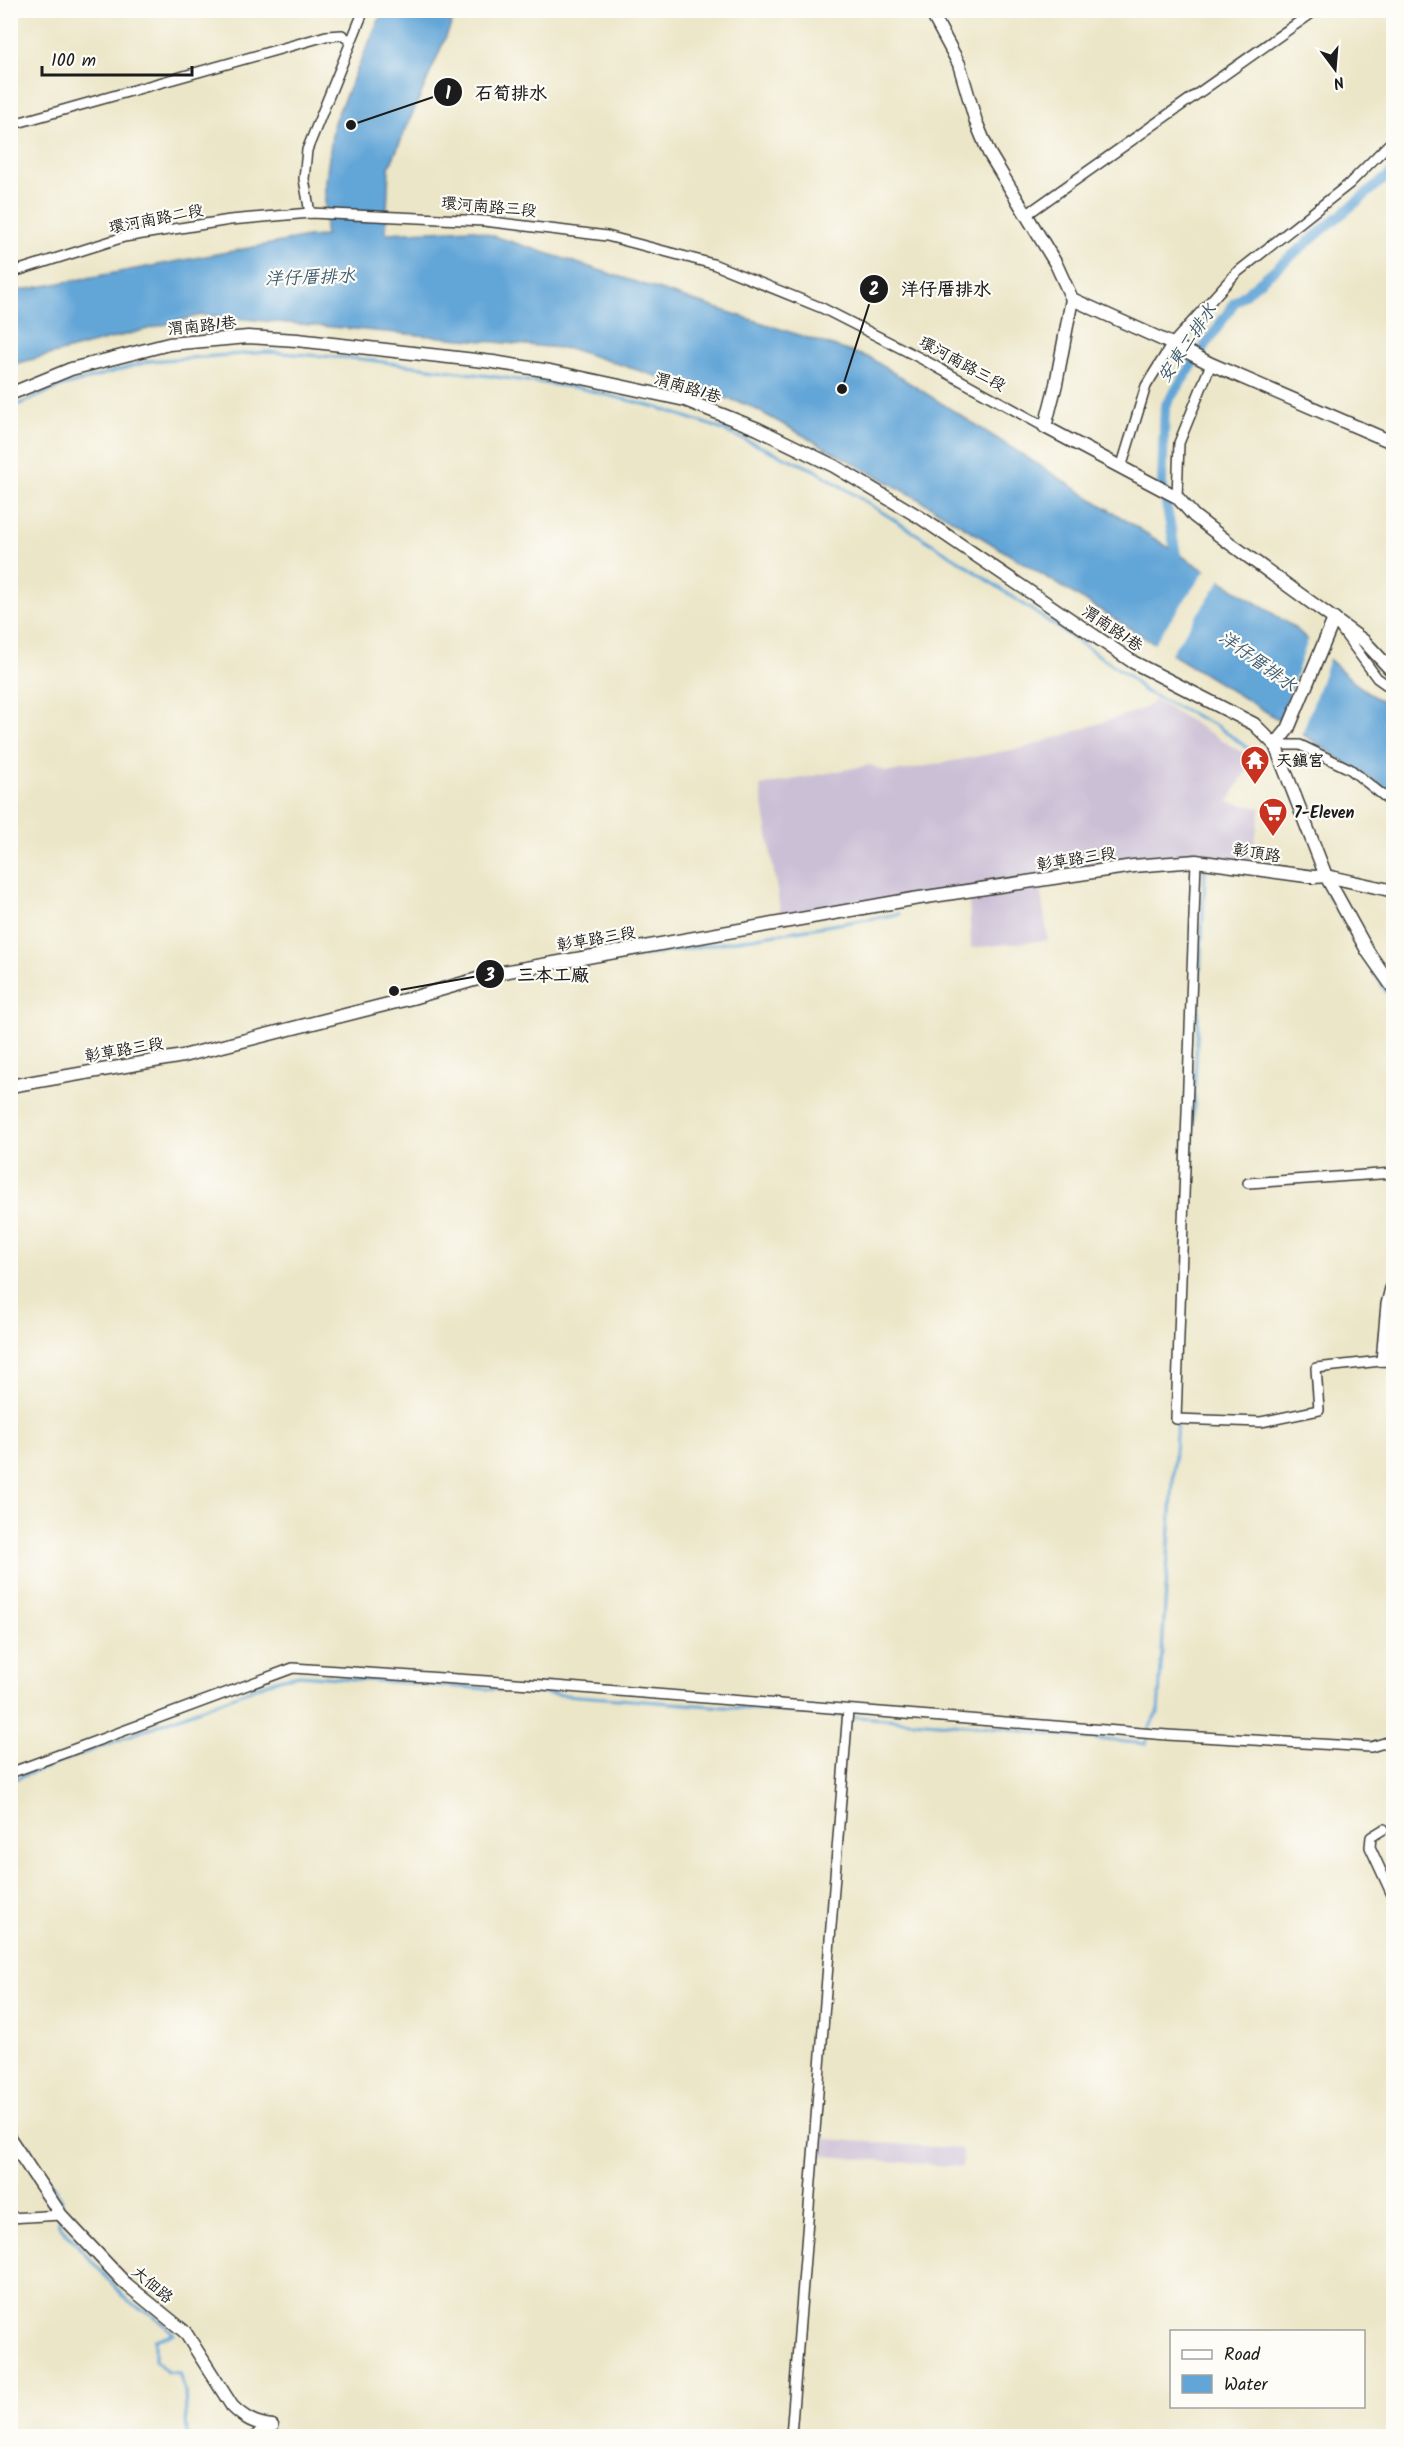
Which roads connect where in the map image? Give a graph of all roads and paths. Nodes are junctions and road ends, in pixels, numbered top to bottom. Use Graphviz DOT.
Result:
graph roads {
  1 [pos="364,10"];
  2 [pos="930,10"];
  3 [pos="1316,10"];
  4 [pos="350,41"];
  5 [pos="10,125"];
  6 [pos="1394,139"];
  7 [pos="310,213"];
  8 [pos="1026,215"];
  9 [pos="401,216"];
  10 [pos="10,273"];
  11 [pos="1072,299"];
  12 [pos="1176,346"];
  13 [pos="1208,362"];
  14 [pos="10,394"];
  15 [pos="1045,427"];
  16 [pos="1394,443"];
  17 [pos="1121,468"];
  18 [pos="1177,497"];
  19 [pos="1334,619"];
  20 [pos="1394,673"];
  21 [pos="1394,690"];
  22 [pos="1275,745"];
  23 [pos="1394,804"];
  24 [pos="1196,861"];
  25 [pos="1320,876"];
  26 [pos="1394,891"];
  27 [pos="1394,989"];
  28 [pos="10,1086"];
  29 [pos="1394,1173"];
  30 [pos="1248,1183"];
  31 [pos="1394,1272"];
  32 [pos="1381,1361"];
  33 [pos="1394,1362"];
  34 [pos="848,1710"];
  35 [pos="1394,1740"];
  36 [pos="10,1773"];
  37 [pos="1384,1829"];
  38 [pos="1394,1899"];
  39 [pos="10,2139"];
  40 [pos="61,2215"];
  41 [pos="10,2218"];
  42 [pos="257,2436"];
  43 [pos="791,2436"];
  1 -- 4 [label="street"];
  2 -- 8 [label="street"];
  3 -- 8 [label="street"];
  4 -- 5 [label="street"];
  4 -- 7 [label="street"];
  6 -- 12 [label="street"];
  7 -- 9 [label="street, 環河南路二段"];
  7 -- 10 [label="street, 環河南路二段"];
  8 -- 11 [label="street"];
  9 -- 15 [label="street, 環河南路三段"];
  11 -- 12 [label="street"];
  11 -- 15 [label="street"];
  12 -- 13 [label="street"];
  12 -- 17 [label="street"];
  13 -- 16 [label="street"];
  13 -- 18 [label="street"];
  14 -- 22 [label="street, 渭南路1巷"];
  15 -- 17 [label="street, 環河南路三段"];
  17 -- 18 [label="street, 環河南路三段"];
  18 -- 19 [label="street"];
  19 -- 20 [label="street"];
  19 -- 21 [label="street"];
  19 -- 22 [label="street"];
  22 -- 23 [label="street"];
  22 -- 25 [label="street"];
  24 -- 25 [label="street, 彰頂路"];
  24 -- 28 [label="street, 彰草路三段"];
  24 -- 32 [label="street"];
  25 -- 26 [label="street, 彰頂路"];
  25 -- 27 [label="street"];
  29 -- 30 [label="street"];
  31 -- 32 [label="street"];
  32 -- 33 [label="street"];
  34 -- 35 [label="street"];
  34 -- 36 [label="street"];
  34 -- 43 [label="street"];
  37 -- 38 [label="street"];
  39 -- 40 [label="street, 大佃路"];
  40 -- 41 [label="street"];
  40 -- 42 [label="street, 大佃路"];
}
